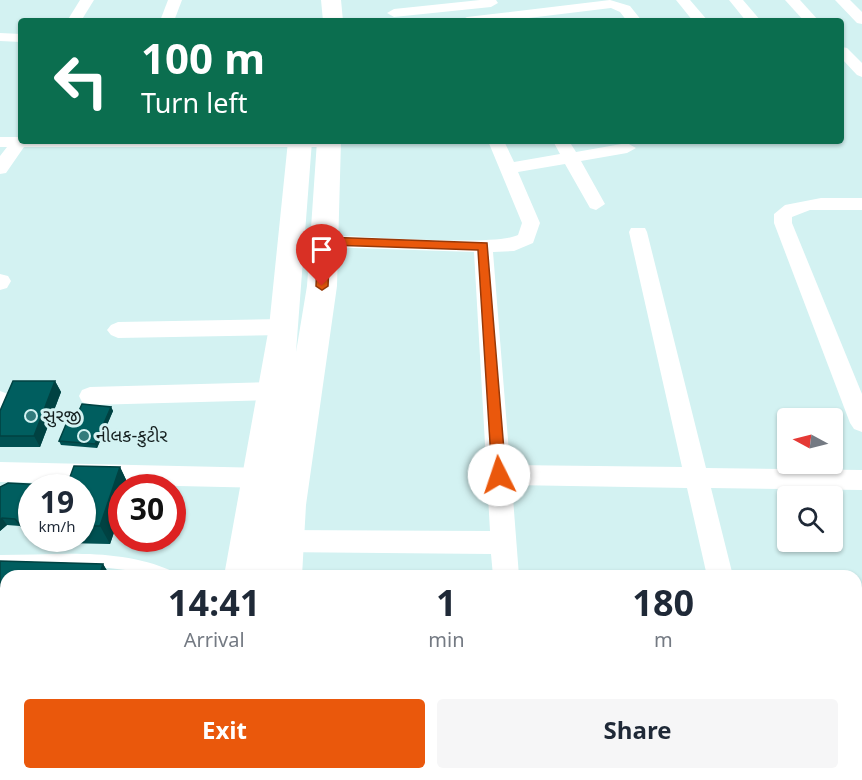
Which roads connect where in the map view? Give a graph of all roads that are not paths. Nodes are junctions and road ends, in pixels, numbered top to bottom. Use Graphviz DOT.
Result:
graph roads {
  1 [pos="87,0"];
  2 [pos="175,0"];
  3 [pos="331,0"];
  4 [pos="528,0"];
  5 [pos="683,0"];
  6 [pos="736,0"];
  7 [pos="792,0"];
  8 [pos="842,0"];
  9 [pos="436,10"];
  10 [pos="394,13"];
  11 [pos="76,18"];
  12 [pos="168,18"];
  13 [pos="333,18"];
  14 [pos="493,18"];
  15 [pos="632,18"];
  16 [pos="698,18"];
  17 [pos="751,18"];
  18 [pos="809,18"];
  19 [pos="862,20"];
  20 [pos="0,37"];
  21 [pos="18,38"];
  22 [pos="844,53"];
  23 [pos="862,73"];
  24 [pos="844,75"];
  25 [pos="9,142"];
  26 [pos="314,144"];
  27 [pos="314,144"];
  28 [pos="497,144"];
  29 [pos="563,144"];
  30 [pos="627,148"];
  31 [pos="570,158"];
  32 [pos="0,169"];
  33 [pos="506,169"];
  34 [pos="596,204"];
  35 [pos="862,204"];
  36 [pos="638,232"];
  37 [pos="324,241"];
  38 [pos="483,246"];
  39 [pos="284,327"];
  40 [pos="118,330"];
  41 [pos="275,391"];
  42 [pos="90,396"];
  43 [pos="0,400"];
  44 [pos="0,420"];
  45 [pos="862,423"];
  46 [pos="0,472"];
  47 [pos="499,475"];
  48 [pos="262,478"];
  49 [pos="697,478"];
  50 [pos="862,480"];
  51 [pos="250,541"];
  52 [pos="288,541"];
  53 [pos="504,543"];
  54 [pos="0,561"];
  55 [pos="158,570"];
  56 [pos="245,570"];
  57 [pos="283,570"];
  58 [pos="506,570"];
  59 [pos="719,570"];
  1 -- 11 [label="street"];
  2 -- 12 [label="street"];
  3 -- 13 [label="main road"];
  4 -- 9 [label="street"];
  5 -- 16 [label="street"];
  6 -- 17 [label="street"];
  7 -- 18 [label="street"];
  8 -- 19 [label="street"];
  9 -- 10 [label="street"];
  14 -- 15 [label="street"];
  20 -- 21 [label="street"];
  22 -- 23 [label="street"];
  23 -- 24 [label="street"];
  25 -- 32 [label="street"];
  26 -- 37 [label="main road"];
  27 -- 39 [label="main road"];
  28 -- 33 [label="street"];
  29 -- 31 [label="street"];
  30 -- 31 [label="street"];
  31 -- 33 [label="street"];
  31 -- 34 [label="street"];
  33 -- 38 [label="street"];
  35 -- 45 [label="street"];
  36 -- 49 [label="street"];
  37 -- 38 [label="street"];
  37 -- 52 [label="main road"];
  38 -- 47 [label="street"];
  39 -- 40 [label="street"];
  39 -- 41 [label="main road"];
  41 -- 42 [label="street"];
  41 -- 48 [label="main road"];
  43 -- 44 [label="street"];
  46 -- 48 [label="street"];
  47 -- 49 [label="street"];
  47 -- 53 [label="street"];
  48 -- 51 [label="main road"];
  49 -- 50 [label="street"];
  49 -- 59 [label="street"];
  51 -- 52 [label="street"];
  51 -- 56 [label="main road"];
  52 -- 53 [label="street"];
  52 -- 57 [label="main road"];
  53 -- 58 [label="street"];
  54 -- 55 [label="lane"];
}
